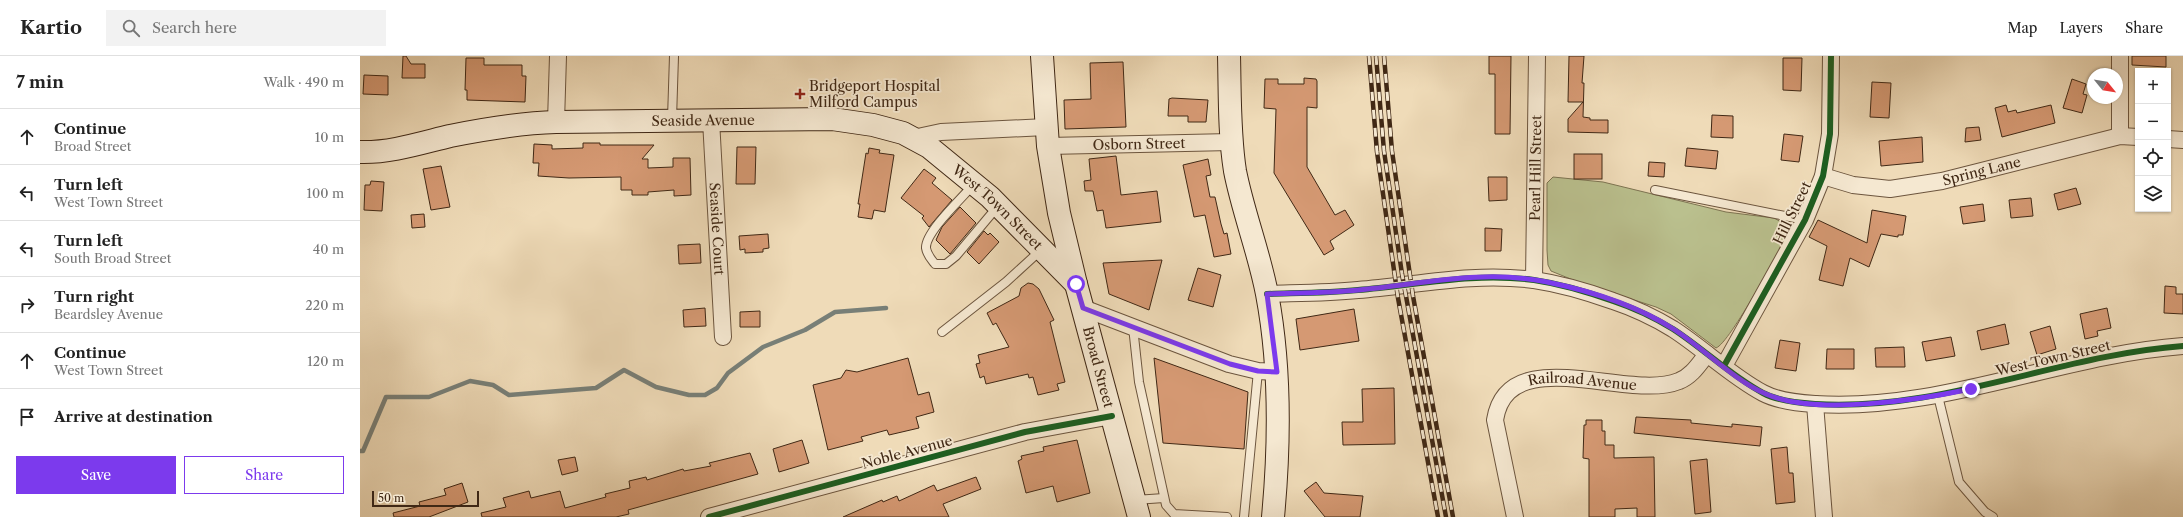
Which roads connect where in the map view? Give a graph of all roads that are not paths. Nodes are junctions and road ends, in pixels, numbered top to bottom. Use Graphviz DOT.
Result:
graph roads {
  1 [pos="558,56"];
  2 [pos="674,56"];
  3 [pos="1042,56"];
  4 [pos="1229,56"];
  5 [pos="1537,56"];
  6 [pos="1831,56"];
  7 [pos="2120,56"];
  8 [pos="672,120"];
  9 [pos="711,120"];
  10 [pos="556,122"];
  11 [pos="1047,136"];
  12 [pos="2120,136"];
  13 [pos="2135,137"];
  14 [pos="913,138"];
  15 [pos="2171,139"];
  16 [pos="2183,140"];
  17 [pos="1231,142"];
  18 [pos="360,152"];
  19 [pos="1823,176"];
  20 [pos="975,184"];
  21 [pos="1655,190"];
  22 [pos="999,206"];
  23 [pos="1805,220"];
  24 [pos="1042,250"];
  25 [pos="1534,280"];
  26 [pos="1076,284"];
  27 [pos="1267,294"];
  28 [pos="1083,308"];
  29 [pos="1133,327"];
  30 [pos="942,332"];
  31 [pos="723,337"];
  32 [pos="2183,346"];
  33 [pos="1706,354"];
  34 [pos="1724,366"];
  35 [pos="1268,371"];
  36 [pos="1938,396"];
  37 [pos="1815,404"];
  38 [pos="1112,416"];
  39 [pos="1164,498"];
  40 [pos="1137,509"];
  41 [pos="709,517"];
  42 [pos="1227,517"];
  43 [pos="1244,517"];
  44 [pos="1273,517"];
  45 [pos="1515,517"];
  46 [pos="1824,517"];
  47 [pos="1993,517"];
  1 -- 10 [label="street"];
  2 -- 8 [label="lane"];
  3 -- 11 [label="main road, Broad Street"];
  4 -- 17 [label="main road"];
  5 -- 25 [label="street, Pearl Hill Street"];
  6 -- 19 [label="street, Hill Street"];
  7 -- 12 [label="street"];
  8 -- 9 [label="main road, Seaside Avenue"];
  8 -- 10 [label="main road, Seaside Avenue"];
  9 -- 14 [label="main road, Seaside Avenue"];
  9 -- 31 [label="street, Seaside Court"];
  10 -- 18 [label="main road, Seaside Avenue"];
  11 -- 14 [label="street"];
  11 -- 17 [label="street, Osborn Street"];
  11 -- 26 [label="main road, Broad Street"];
  12 -- 13 [label="street, Spring Lane"];
  12 -- 19 [label="street, Spring Lane"];
  14 -- 20 [label="main road, West Town Street"];
  15 -- 16 [label="street"];
  17 -- 27 [label="main road"];
  19 -- 23 [label="street, Hill Street"];
  20 -- 22 [label="main road, West Town Street"];
  20 -- 22 [label="lane"];
  21 -- 23 [label="lane"];
  22 -- 24 [label="main road, West Town Street"];
  23 -- 34 [label="street, Hill Street"];
  24 -- 26 [label="main road, West Town Street"];
  24 -- 30 [label="lane"];
  25 -- 27 [label="street, West Town Street"];
  25 -- 33 [label="street, West Town Street"];
  26 -- 28 [label="main road, Broad Street"];
  27 -- 35 [label="main road"];
  28 -- 29 [label="street"];
  28 -- 38 [label="main road, Broad Street"];
  29 -- 35 [label="street"];
  29 -- 39 [label="lane"];
  32 -- 36 [label="street, West Town Street"];
  33 -- 34 [label="street, West Town Street"];
  33 -- 45 [label="street, Railroad Avenue"];
  34 -- 37 [label="street, West Town Street"];
  35 -- 43 [label="lane"];
  35 -- 44 [label="main road"];
  36 -- 37 [label="street, West Town Street"];
  36 -- 47 [label="lane"];
  37 -- 46 [label="street"];
  38 -- 40 [label="main road, Broad Street"];
  38 -- 41 [label="street, Noble Avenue"];
  39 -- 40 [label="lane"];
  39 -- 42 [label="lane"];
}
